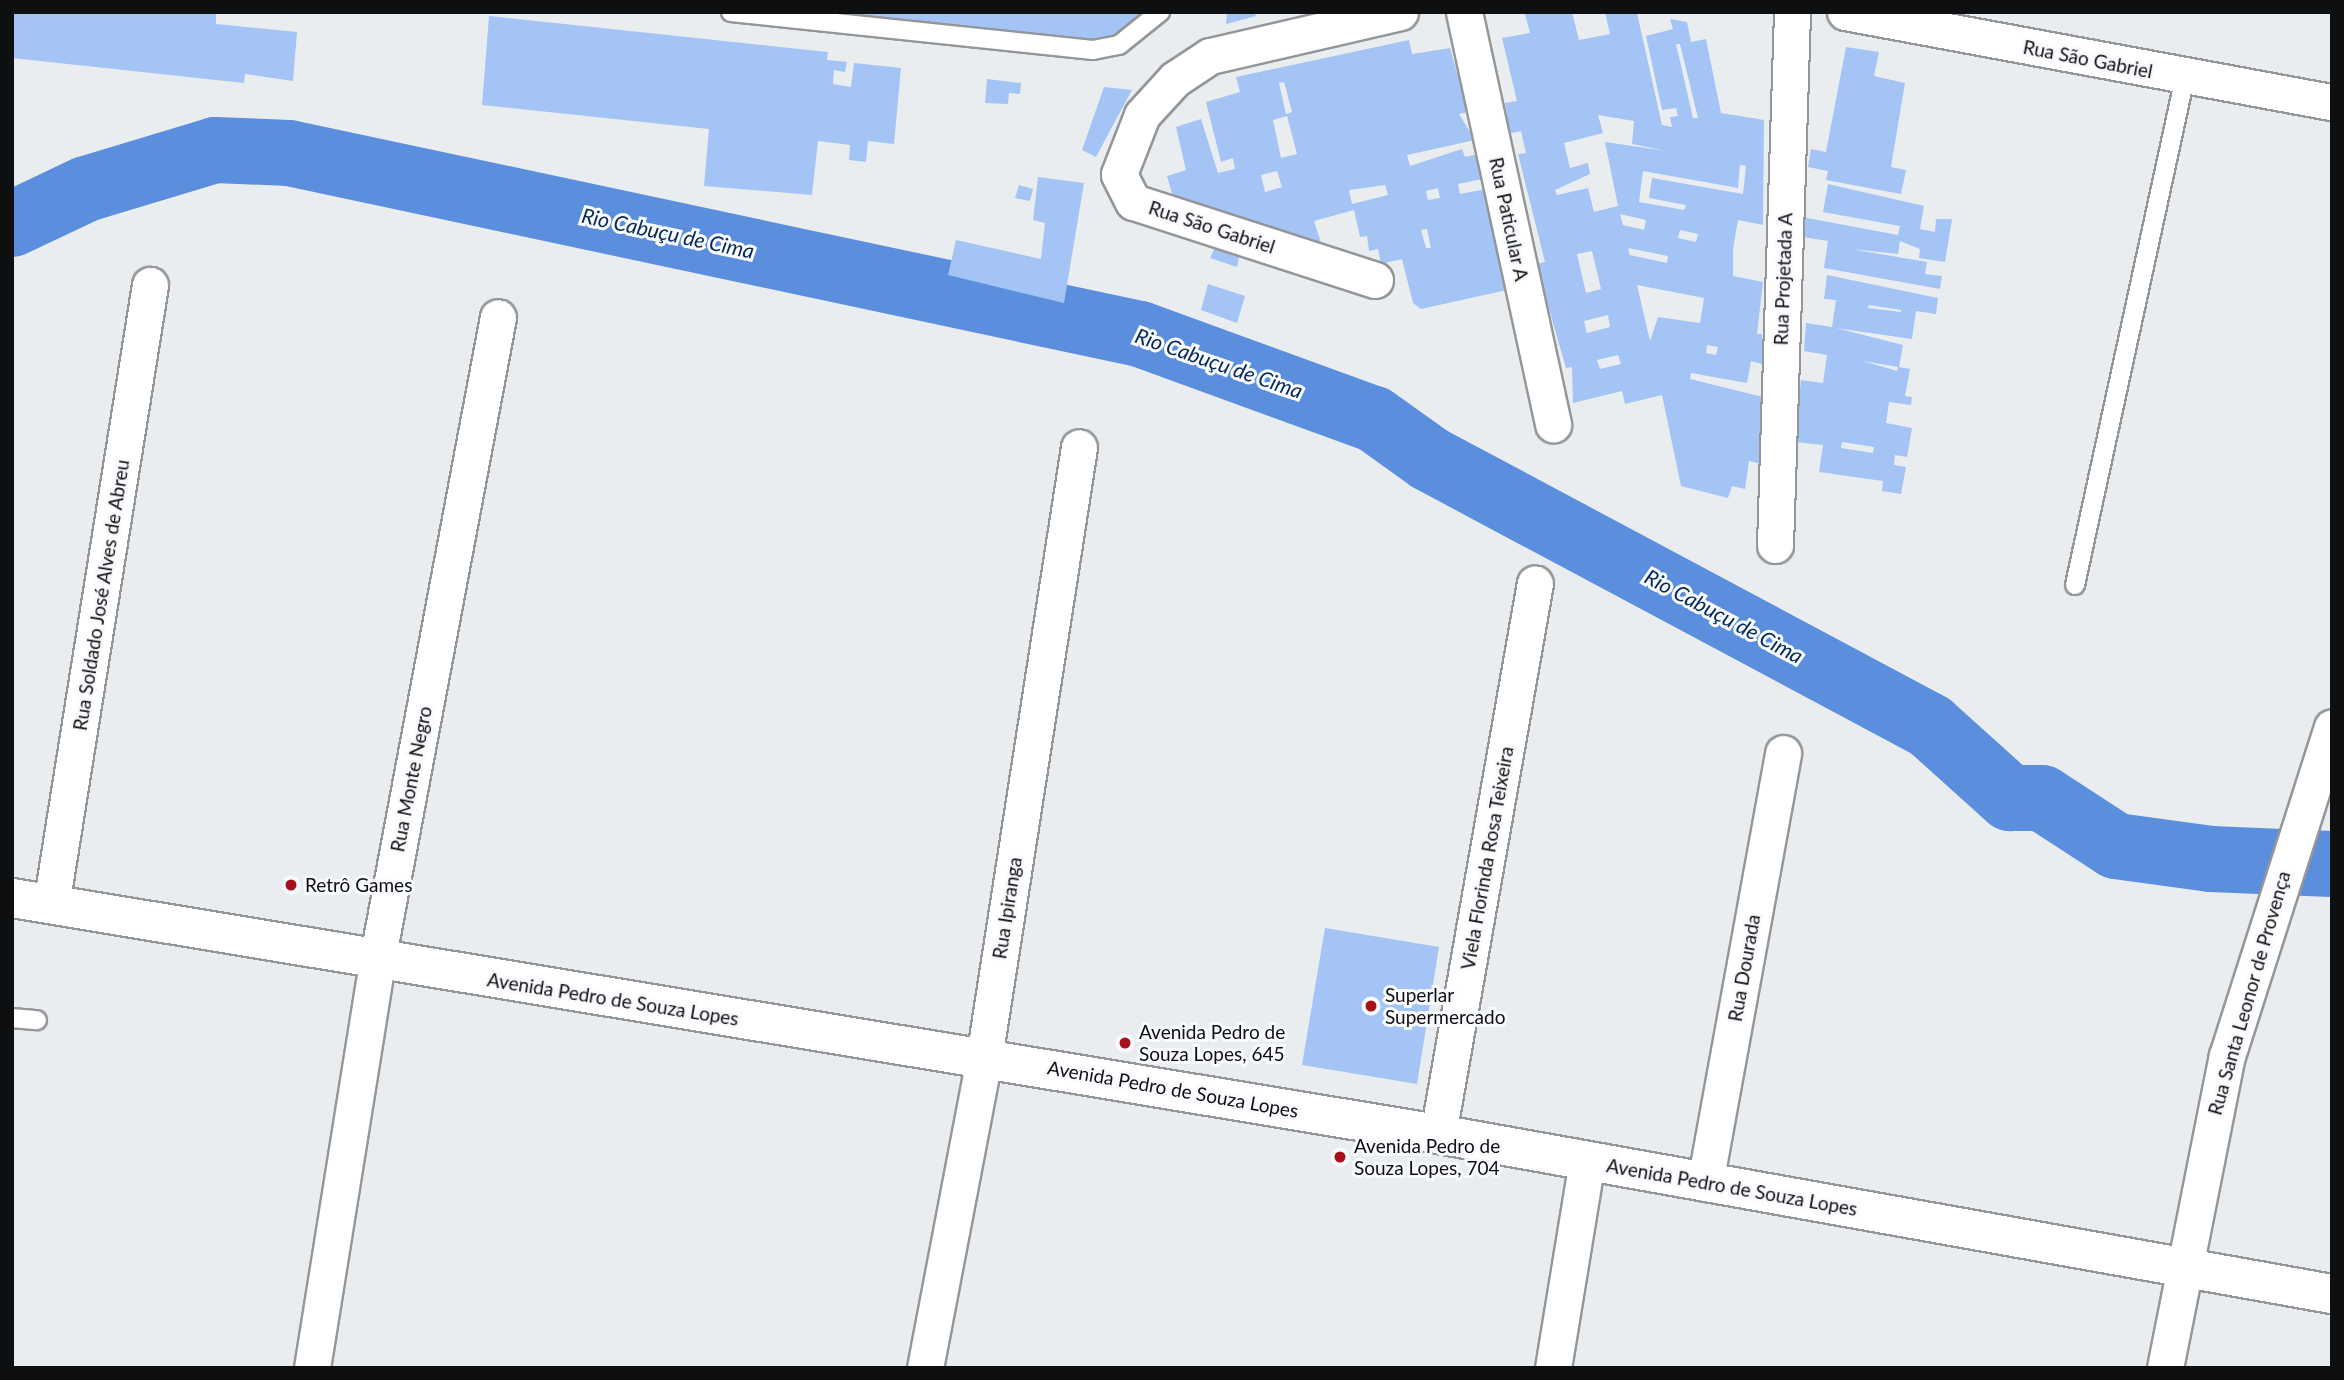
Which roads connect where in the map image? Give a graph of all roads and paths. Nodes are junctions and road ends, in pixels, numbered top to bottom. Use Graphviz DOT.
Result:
graph roads {
  1 [pos="731,12"];
  2 [pos="1160,12"];
  3 [pos="1400,12"];
  4 [pos="1464,12"];
  5 [pos="1792,12"];
  6 [pos="1845,12"];
  7 [pos="1982,26"];
  8 [pos="2185,78"];
  9 [pos="2332,102"];
  10 [pos="1375,280"];
  11 [pos="150,285"];
  12 [pos="498,317"];
  13 [pos="1553,425"];
  14 [pos="1079,447"];
  15 [pos="1775,545"];
  16 [pos="1535,583"];
  17 [pos="2075,585"];
  18 [pos="2332,727"];
  19 [pos="1783,753"];
  20 [pos="12,898"];
  21 [pos="51,905"];
  22 [pos="377,961"];
  23 [pos="12,1018"];
  24 [pos="37,1020"];
  25 [pos="984,1058"];
  26 [pos="1438,1134"];
  27 [pos="1587,1161"];
  28 [pos="1705,1183"];
  29 [pos="2182,1263"];
  30 [pos="2332,1294"];
  31 [pos="312,1368"];
  32 [pos="925,1368"];
  33 [pos="1553,1368"];
  34 [pos="2165,1368"];
  1 -- 2 [label="lane"];
  3 -- 10 [label="street, Rua São Gabriel"];
  4 -- 13 [label="street, Rua Paticular A"];
  5 -- 15 [label="street, Rua Projetada A"];
  6 -- 7 [label="street, Rua São Gabriel"];
  7 -- 8 [label="street, Rua São Gabriel"];
  8 -- 9 [label="street, Rua São Gabriel"];
  8 -- 17 [label="lane"];
  11 -- 21 [label="street, Rua Soldado José Alves de Abreu"];
  12 -- 22 [label="street, Rua Monte Negro"];
  14 -- 25 [label="street, Rua Ipiranga"];
  16 -- 26 [label="street, Viela Florinda Rosa Teixeira"];
  18 -- 29 [label="street, Rua Santa Leonor de Provença"];
  19 -- 28 [label="street, Rua Dourada"];
  20 -- 21 [label="main road, Avenida Pedro de Souza Lopes"];
  21 -- 22 [label="main road, Avenida Pedro de Souza Lopes"];
  22 -- 25 [label="main road, Avenida Pedro de Souza Lopes"];
  22 -- 31 [label="street, Rua Monte Negro"];
  23 -- 24 [label="lane"];
  25 -- 26 [label="main road, Avenida Pedro de Souza Lopes"];
  25 -- 32 [label="street, Rua Ipiranga"];
  26 -- 27 [label="main road, Avenida Pedro de Souza Lopes"];
  27 -- 28 [label="main road, Avenida Pedro de Souza Lopes"];
  27 -- 33 [label="street"];
  28 -- 29 [label="main road, Avenida Pedro de Souza Lopes"];
  29 -- 30 [label="main road, Avenida Pedro de Souza Lopes"];
  29 -- 34 [label="street, Rua Santa Leonor de Provença"];
}
